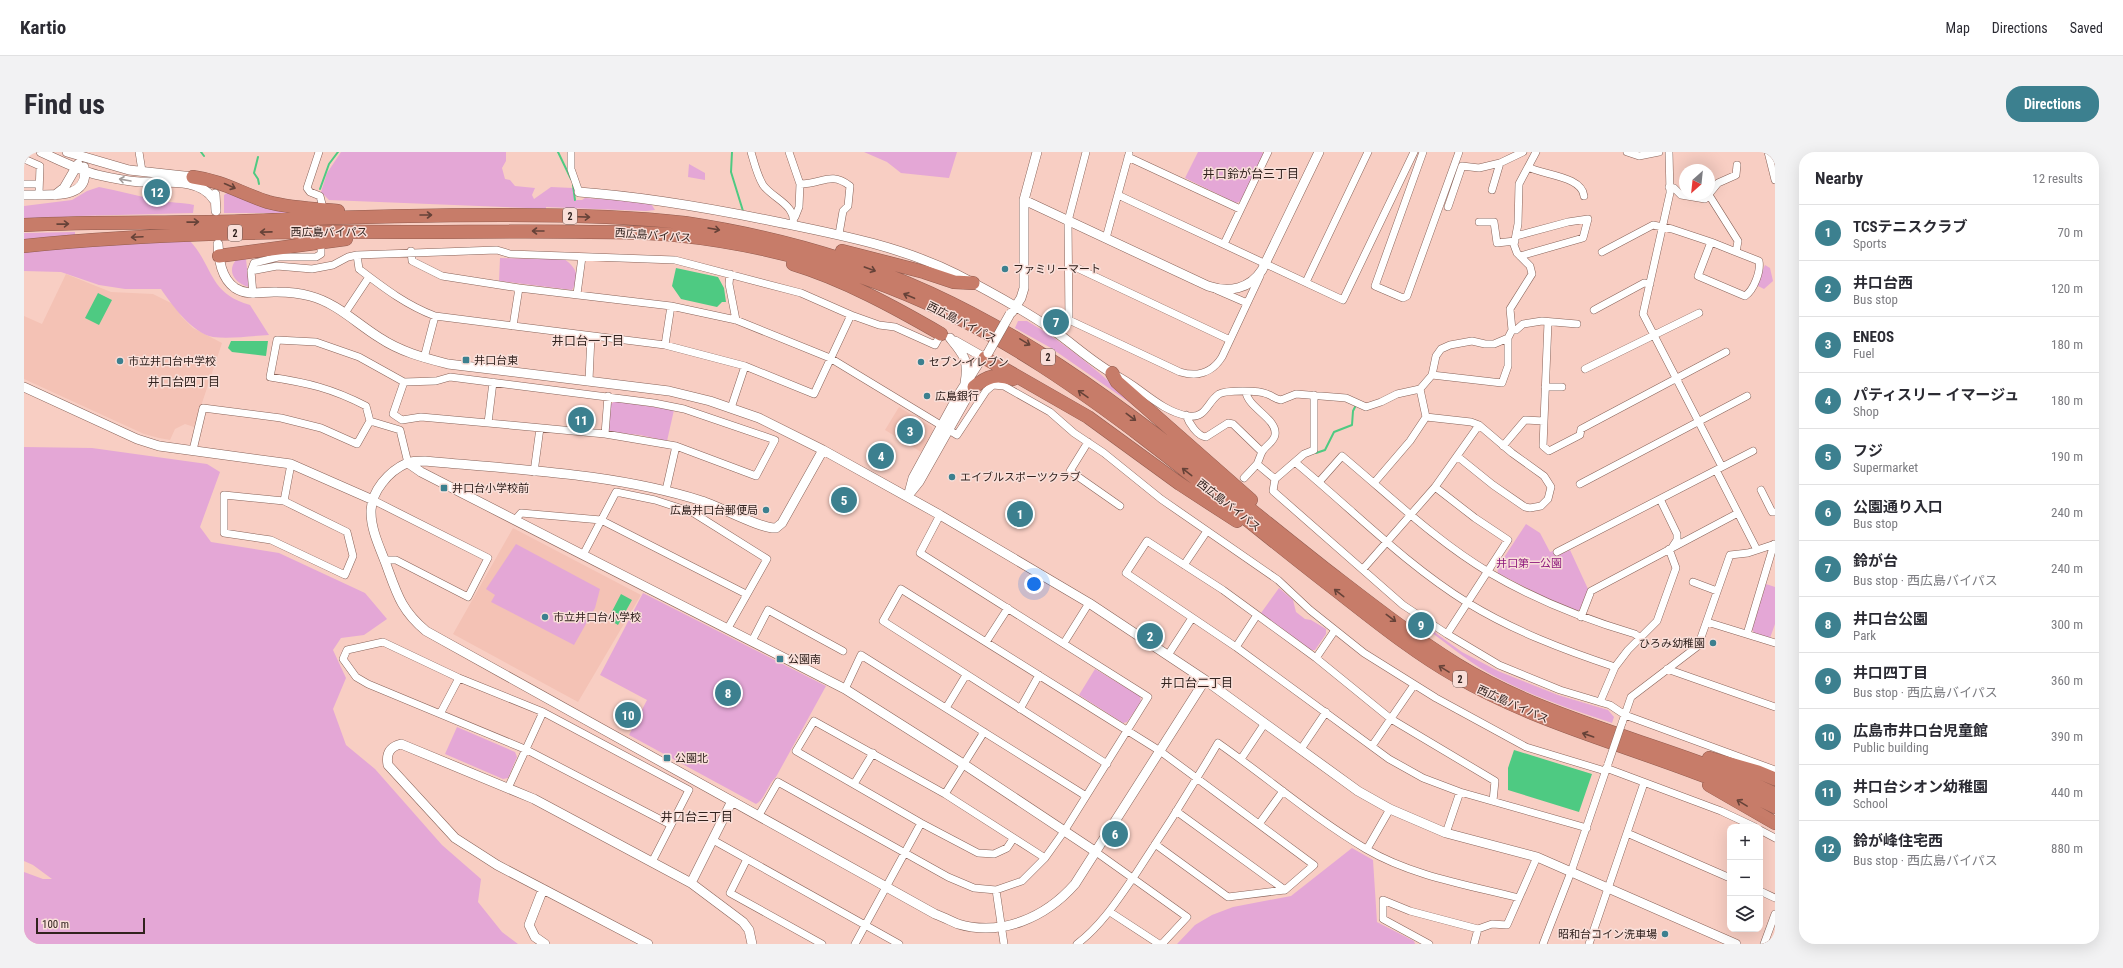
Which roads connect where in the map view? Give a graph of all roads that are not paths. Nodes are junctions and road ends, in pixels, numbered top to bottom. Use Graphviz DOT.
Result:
graph roads {
  1 [pos="41,152"];
  2 [pos="67,152"];
  3 [pos="139,152"];
  4 [pos="319,152"];
  5 [pos="571,152"];
  6 [pos="751,152"];
  7 [pos="789,152"];
  8 [pos="1037,152"];
  9 [pos="1086,152"];
  10 [pos="1268,152"];
  11 [pos="1319,152"];
  12 [pos="1368,152"];
  13 [pos="1414,152"];
  14 [pos="1423,152"];
  15 [pos="1459,152"];
  16 [pos="1523,152"];
  17 [pos="1536,152"];
  18 [pos="1628,152"];
  19 [pos="1659,152"];
  20 [pos="1669,152"];
  21 [pos="1129,154"];
  22 [pos="1770,156"];
  23 [pos="82,158"];
  24 [pos="24,159"];
  25 [pos="1500,163"];
  26 [pos="1737,165"];
  27 [pos="75,167"];
  28 [pos="1528,167"];
  29 [pos="85,171"];
  30 [pos="142,172"];
  31 [pos="193,177"];
  32 [pos="1775,180"];
  33 [pos="24,184"];
  34 [pos="39,184"];
  35 [pos="800,184"];
  36 [pos="1669,187"];
  37 [pos="1715,187"];
  38 [pos="1492,190"];
  39 [pos="579,192"];
  40 [pos="1679,193"];
  41 [pos="39,194"];
  42 [pos="1586,194"];
  43 [pos="24,195"];
  44 [pos="55,195"];
  45 [pos="1118,195"];
  46 [pos="214,200"];
  47 [pos="1024,200"];
  48 [pos="1712,200"];
  49 [pos="322,204"];
  50 [pos="1448,207"];
  51 [pos="1240,209"];
  52 [pos="216,210"];
  53 [pos="387,215"];
  54 [pos="1068,220"];
  55 [pos="794,221"];
  56 [pos="1479,222"];
  57 [pos="24,225"];
  58 [pos="1664,227"];
  59 [pos="446,232"];
  60 [pos="839,234"];
  61 [pos="675,235"];
  62 [pos="751,235"];
  63 [pos="1106,238"];
  64 [pos="1515,238"];
  65 [pos="1711,242"];
  66 [pos="1224,244"];
  67 [pos="24,246"];
  68 [pos="321,247"];
  69 [pos="219,250"];
  70 [pos="411,251"];
  71 [pos="1602,252"];
  72 [pos="1736,252"];
  73 [pos="356,255"];
  74 [pos="1520,256"];
  75 [pos="582,257"];
  76 [pos="1264,267"];
  77 [pos="1068,268"];
  78 [pos="251,271"];
  79 [pos="730,274"];
  80 [pos="370,277"];
  81 [pos="1306,282"];
  82 [pos="974,284"];
  83 [pos="1650,284"];
  84 [pos="1208,286"];
  85 [pos="519,288"];
  86 [pos="253,294"];
  87 [pos="577,294"];
  88 [pos="1247,303"];
  89 [pos="671,306"];
  90 [pos="1594,310"];
  91 [pos="1012,311"];
  92 [pos="345,313"];
  93 [pos="1699,313"];
  94 [pos="851,315"];
  95 [pos="435,316"];
  96 [pos="736,320"];
  97 [pos="1548,322"];
  98 [pos="1577,324"];
  99 [pos="513,326"];
  100 [pos="1512,330"];
  101 [pos="1654,335"];
  102 [pos="591,336"];
  103 [pos="946,336"];
  104 [pos="1508,338"];
  105 [pos="1230,340"];
  106 [pos="665,345"];
  107 [pos="1726,352"];
  108 [pos="986,356"];
  109 [pos="424,358"];
  110 [pos="830,358"];
  111 [pos="745,366"];
  112 [pos="1585,369"];
  113 [pos="1112,373"];
  114 [pos="1432,375"];
  115 [pos="1676,378"];
  116 [pos="589,380"];
  117 [pos="404,382"];
  118 [pos="493,382"];
  119 [pos="970,385"];
  120 [pos="24,387"];
  121 [pos="1035,387"];
  122 [pos="1545,387"];
  123 [pos="1562,387"];
  124 [pos="1420,388"];
  125 [pos="1246,392"];
  126 [pos="608,396"];
  127 [pos="1314,396"];
  128 [pos="1746,396"];
  129 [pos="731,408"];
  130 [pos="1186,415"];
  131 [pos="1426,416"];
  132 [pos="1544,420"];
  133 [pos="370,421"];
  134 [pos="1699,421"];
  135 [pos="488,423"];
  136 [pos="1479,425"];
  137 [pos="540,428"];
  138 [pos="945,429"];
  139 [pos="605,434"];
  140 [pos="1088,442"];
  141 [pos="676,446"];
  142 [pos="1503,446"];
  143 [pos="193,450"];
  144 [pos="823,450"];
  145 [pos="1753,451"];
  146 [pos="1262,452"];
  147 [pos="1457,456"];
  148 [pos="408,463"];
  149 [pos="1296,463"];
  150 [pos="291,464"];
  151 [pos="1257,464"];
  152 [pos="1719,468"];
  153 [pos="534,472"];
  154 [pos="1244,478"];
  155 [pos="1275,479"];
  156 [pos="1319,482"];
  157 [pos="1374,483"];
  158 [pos="1580,484"];
  159 [pos="1436,487"];
  160 [pos="666,490"];
  161 [pos="1761,490"];
  162 [pos="908,497"];
  163 [pos="1660,499"];
  164 [pos="373,500"];
  165 [pos="284,501"];
  166 [pos="1120,506"];
  167 [pos="1775,512"];
  168 [pos="1738,513"];
  169 [pos="1411,514"];
  170 [pos="940,515"];
  171 [pos="515,520"];
  172 [pos="601,520"];
  173 [pos="1207,531"];
  174 [pos="1386,542"];
  175 [pos="1774,544"];
  176 [pos="1670,548"];
  177 [pos="1757,550"];
  178 [pos="1557,552"];
  179 [pos="583,555"];
  180 [pos="1299,555"];
  181 [pos="384,560"];
  182 [pos="1184,566"];
  183 [pos="1362,569"];
  184 [pos="1488,572"];
  185 [pos="1693,582"];
  186 [pos="1718,591"];
  187 [pos="746,594"];
  188 [pos="1088,603"];
  189 [pos="1468,603"];
  190 [pos="1008,608"];
  191 [pos="1257,615"];
  192 [pos="1581,617"];
  193 [pos="1192,618"];
  194 [pos="1707,622"];
  195 [pos="728,628"];
  196 [pos="1335,630"];
  197 [pos="1447,634"];
  198 [pos="1746,634"];
  199 [pos="1640,638"];
  200 [pos="752,640"];
  201 [pos="986,642"];
  202 [pos="1064,643"];
  203 [pos="1775,643"];
  204 [pos="1236,647"];
  205 [pos="843,651"];
  206 [pos="1168,655"];
  207 [pos="1316,658"];
  208 [pos="1615,667"];
  209 [pos="1667,669"];
  210 [pos="966,675"];
  211 [pos="1039,675"];
  212 [pos="459,678"];
  213 [pos="1205,680"];
  214 [pos="1414,685"];
  215 [pos="845,689"];
  216 [pos="1600,702"];
  217 [pos="1774,705"];
  218 [pos="946,708"];
  219 [pos="1020,709"];
  220 [pos="543,712"];
  221 [pos="1326,712"];
  222 [pos="440,714"];
  223 [pos="1625,715"];
  224 [pos="1391,719"];
  225 [pos="1265,723"];
  226 [pos="1128,730"];
  227 [pos="984,732"];
  228 [pos="1372,746"];
  229 [pos="1301,749"];
  230 [pos="527,750"];
  231 [pos="1160,751"];
  232 [pos="1652,751"];
  233 [pos="873,753"];
  234 [pos="1241,759"];
  235 [pos="1107,764"];
  236 [pos="965,765"];
  237 [pos="1606,768"];
  238 [pos="1775,770"];
  239 [pos="1197,778"];
  240 [pos="1775,779"];
  241 [pos="1644,783"];
  242 [pos="854,784"];
  243 [pos="508,788"];
  244 [pos="1283,791"];
  245 [pos="1460,792"];
  246 [pos="945,794"];
  247 [pos="1775,794"];
  248 [pos="1086,796"];
  249 [pos="732,801"];
  250 [pos="1493,801"];
  251 [pos="1775,807"];
  252 [pos="1390,810"];
  253 [pos="1176,811"];
  254 [pos="758,815"];
  255 [pos="921,823"];
  256 [pos="1775,823"];
  257 [pos="1260,824"];
  258 [pos="1749,824"];
  259 [pos="671,825"];
  260 [pos="1587,828"];
  261 [pos="1065,830"];
  262 [pos="1763,832"];
  263 [pos="1446,834"];
  264 [pos="1627,834"];
  265 [pos="1775,838"];
  266 [pos="1014,839"];
  267 [pos="713,840"];
  268 [pos="1156,844"];
  269 [pos="1367,849"];
  270 [pos="904,852"];
  271 [pos="1096,852"];
  272 [pos="1537,857"];
  273 [pos="1045,858"];
  274 [pos="747,860"];
  275 [pos="652,862"];
  276 [pos="1571,872"];
  277 [pos="1727,877"];
  278 [pos="1132,878"];
  279 [pos="691,883"];
  280 [pos="886,886"];
  281 [pos="1608,888"];
  282 [pos="543,889"];
  283 [pos="996,890"];
  284 [pos="1285,890"];
  285 [pos="1763,892"];
  286 [pos="1519,898"];
  287 [pos="1775,898"];
  288 [pos="1110,912"];
  289 [pos="1775,914"];
  290 [pos="865,925"];
  291 [pos="1002,928"];
  292 [pos="1478,929"];
  293 [pos="546,944"];
  294 [pos="648,944"];
  295 [pos="752,944"];
  296 [pos="822,944"];
  297 [pos="856,944"];
  298 [pos="899,944"];
  299 [pos="1004,944"];
  300 [pos="1077,944"];
  301 [pos="1160,944"];
  302 [pos="1429,944"];
  303 [pos="1474,944"];
  304 [pos="1543,944"];
  305 [pos="1589,944"];
  306 [pos="1736,944"];
  307 [pos="1764,944"];
  1 -- 27 [label="street"];
  2 -- 23 [label="street"];
  3 -- 30 [label="street"];
  4 -- 49 [label="street"];
  5 -- 39 [label="street"];
  6 -- 55 [label="street"];
  7 -- 35 [label="street"];
  8 -- 47 [label="street"];
  9 -- 54 [label="street"];
  10 -- 51 [label="street"];
  11 -- 76 [label="street"];
  12 -- 81 [label="street"];
  13 -- 81 [label="street"];
  14 -- 15 [label="street"];
  16 -- 25 [label="street"];
  17 -- 28 [label="street"];
  18 -- 19 [label="street"];
  20 -- 36 [label="street"];
  21 -- 45 [label="street"];
  21 -- 51 [label="street"];
  22 -- 32 [label="street"];
  23 -- 27 [label="street"];
  23 -- 29 [label="street"];
  23 -- 30 [label="street"];
  24 -- 34 [label="street"];
  25 -- 38 [label="street"];
  25 -- 50 [label="street"];
  26 -- 37 [label="street"];
  27 -- 29 [label="street"];
  27 -- 44 [label="street"];
  28 -- 42 [label="street"];
  28 -- 64 [label="street"];
  29 -- 44 [label="street"];
  46 -- 29 [label="street, one-way"];
  30 -- 31 [label="street"];
  31 -- 46 [label="street"];
  31 -- 53 [label="highway, one-way"];
  33 -- 34 [label="street"];
  34 -- 41 [label="street"];
  35 -- 55 [label="street"];
  35 -- 60 [label="street"];
  36 -- 40 [label="street"];
  36 -- 58 [label="street"];
  39 -- 55 [label="street"];
  41 -- 43 [label="street"];
  41 -- 44 [label="street"];
  45 -- 63 [label="street"];
  45 -- 66 [label="street"];
  46 -- 52 [label="street"];
  47 -- 54 [label="street"];
  47 -- 91 [label="street"];
  48 -- 72 [label="street"];
  51 -- 66 [label="street"];
  57 -- 53 [label="highway, 西広島バイパス / 2, one-way"];
  53 -- 62 [label="highway, 西広島バイパス / 2, one-way"];
  54 -- 63 [label="street"];
  54 -- 77 [label="street"];
  55 -- 60 [label="street"];
  56 -- 64 [label="street"];
  58 -- 65 [label="street"];
  58 -- 71 [label="street"];
  58 -- 83 [label="street"];
  61 -- 59 [label="highway, 西広島バイパス / 2, one-way"];
  59 -- 67 [label="highway, 西広島バイパス / 2, one-way"];
  59 -- 69 [label="highway"];
  60 -- 82 [label="street"];
  61 -- 103 [label="highway"];
  180 -- 61 [label="highway, 西広島バイパス / 2, one-way"];
  62 -- 82 [label="highway"];
  62 -- 180 [label="highway, 西広島バイパス / 2, one-way"];
  63 -- 84 [label="street"];
  64 -- 74 [label="street"];
  64 -- 74 [label="street"];
  65 -- 72 [label="street"];
  65 -- 72 [label="street"];
  66 -- 76 [label="street"];
  68 -- 78 [label="street"];
  69 -- 86 [label="street"];
  70 -- 73 [label="street"];
  70 -- 75 [label="street"];
  70 -- 85 [label="street"];
  73 -- 78 [label="street"];
  73 -- 80 [label="street"];
  74 -- 100 [label="street"];
  75 -- 79 [label="street"];
  75 -- 87 [label="street"];
  76 -- 81 [label="street"];
  76 -- 84 [label="street"];
  76 -- 88 [label="street"];
  77 -- 105 [label="street"];
  77 -- 105 [label="street"];
  78 -- 86 [label="street"];
  79 -- 94 [label="street"];
  79 -- 96 [label="street"];
  80 -- 92 [label="street"];
  80 -- 95 [label="street"];
  82 -- 91 [label="street"];
  83 -- 90 [label="street"];
  83 -- 101 [label="street"];
  84 -- 88 [label="street"];
  85 -- 87 [label="street"];
  85 -- 99 [label="street"];
  86 -- 92 [label="street"];
  87 -- 89 [label="street"];
  88 -- 105 [label="street"];
  89 -- 96 [label="street"];
  89 -- 106 [label="street"];
  91 -- 108 [label="street, bridge"];
  91 -- 113 [label="street"];
  92 -- 109 [label="street"];
  93 -- 101 [label="street"];
  94 -- 103 [label="street"];
  94 -- 110 [label="street"];
  95 -- 99 [label="street"];
  95 -- 109 [label="street"];
  96 -- 110 [label="street"];
  97 -- 98 [label="street"];
  97 -- 100 [label="street"];
  97 -- 122 [label="street"];
  99 -- 102 [label="street"];
  100 -- 104 [label="street"];
  101 -- 112 [label="street"];
  101 -- 115 [label="street"];
  102 -- 106 [label="street"];
  102 -- 116 [label="street"];
  103 -- 108 [label="street"];
  103 -- 119 [label="street"];
  104 -- 114 [label="street"];
  104 -- 114 [label="street"];
  106 -- 111 [label="street"];
  107 -- 115 [label="street"];
  108 -- 119 [label="street"];
  108 -- 121 [label="highway"];
  109 -- 116 [label="street"];
  110 -- 111 [label="street"];
  110 -- 138 [label="street"];
  111 -- 129 [label="street"];
  113 -- 130 [label="street"];
  113 -- 180 [label="highway"];
  114 -- 124 [label="street"];
  115 -- 132 [label="street"];
  115 -- 134 [label="street"];
  116 -- 129 [label="street"];
  117 -- 118 [label="street"];
  117 -- 133 [label="street"];
  117 -- 135 [label="street"];
  118 -- 126 [label="street"];
  118 -- 135 [label="street"];
  119 -- 121 [label="highway"];
  119 -- 138 [label="street"];
  120 -- 143 [label="street"];
  121 -- 180 [label="highway"];
  122 -- 123 [label="street"];
  122 -- 132 [label="street"];
  124 -- 127 [label="street"];
  124 -- 131 [label="street"];
  125 -- 127 [label="street"];
  125 -- 130 [label="street"];
  125 -- 146 [label="street"];
  126 -- 139 [label="street"];
  126 -- 141 [label="street"];
  127 -- 149 [label="street"];
  128 -- 134 [label="street"];
  129 -- 144 [label="street"];
  130 -- 146 [label="street"];
  131 -- 136 [label="street"];
  131 -- 157 [label="street"];
  132 -- 142 [label="street"];
  133 -- 143 [label="street"];
  133 -- 148 [label="street"];
  134 -- 152 [label="street"];
  134 -- 158 [label="street"];
  135 -- 137 [label="street"];
  136 -- 142 [label="street"];
  136 -- 147 [label="street"];
  137 -- 139 [label="street"];
  137 -- 153 [label="street"];
  138 -- 140 [label="street"];
  138 -- 162 [label="street"];
  139 -- 141 [label="street"];
  140 -- 166 [label="street"];
  140 -- 173 [label="street"];
  141 -- 160 [label="street"];
  142 -- 147 [label="street"];
  143 -- 150 [label="street"];
  144 -- 160 [label="street"];
  144 -- 162 [label="street"];
  145 -- 152 [label="street"];
  146 -- 151 [label="street"];
  147 -- 159 [label="street"];
  148 -- 153 [label="street"];
  148 -- 164 [label="street"];
  148 -- 171 [label="street"];
  149 -- 155 [label="street"];
  149 -- 156 [label="street"];
  150 -- 164 [label="street"];
  150 -- 165 [label="street"];
  151 -- 154 [label="street"];
  151 -- 155 [label="street"];
  152 -- 163 [label="street"];
  152 -- 168 [label="street"];
  153 -- 160 [label="street"];
  155 -- 183 [label="street"];
  156 -- 157 [label="street"];
  156 -- 174 [label="street"];
  157 -- 169 [label="street"];
  159 -- 169 [label="street"];
  159 -- 184 [label="street"];
  161 -- 167 [label="street"];
  162 -- 170 [label="street"];
  163 -- 176 [label="street"];
  163 -- 178 [label="street"];
  164 -- 181 [label="street"];
  164 -- 181 [label="street"];
  165 -- 165 [label="street"];
  168 -- 176 [label="street"];
  168 -- 177 [label="street"];
  169 -- 174 [label="street"];
  169 -- 184 [label="street"];
  170 -- 188 [label="street"];
  170 -- 190 [label="street"];
  171 -- 172 [label="street"];
  171 -- 179 [label="street"];
  172 -- 179 [label="street"];
  172 -- 187 [label="street"];
  172 -- 187 [label="street"];
  173 -- 182 [label="street"];
  173 -- 196 [label="street"];
  174 -- 183 [label="street"];
  174 -- 189 [label="street"];
  175 -- 177 [label="street"];
  175 -- 198 [label="street"];
  176 -- 192 [label="street"];
  176 -- 199 [label="street"];
  177 -- 186 [label="street"];
  179 -- 195 [label="street"];
  180 -- 232 [label="highway, 西広島バイパス / 2"];
  181 -- 249 [label="street"];
  182 -- 191 [label="street"];
  182 -- 193 [label="street"];
  183 -- 197 [label="street"];
  184 -- 189 [label="street"];
  184 -- 192 [label="street"];
  185 -- 186 [label="street"];
  186 -- 194 [label="street"];
  187 -- 195 [label="street"];
  188 -- 202 [label="street"];
  188 -- 206 [label="street"];
  189 -- 197 [label="street"];
  189 -- 208 [label="street"];
  190 -- 201 [label="street"];
  190 -- 202 [label="street"];
  191 -- 204 [label="street"];
  191 -- 207 [label="street"];
  192 -- 199 [label="street"];
  193 -- 204 [label="street"];
  193 -- 206 [label="street"];
  194 -- 198 [label="street"];
  194 -- 209 [label="street"];
  195 -- 200 [label="street"];
  196 -- 207 [label="street"];
  196 -- 214 [label="street"];
  197 -- 216 [label="street"];
  198 -- 203 [label="street"];
  199 -- 208 [label="street"];
  200 -- 205 [label="street"];
  200 -- 215 [label="street"];
  201 -- 210 [label="street"];
  201 -- 211 [label="street"];
  202 -- 226 [label="street"];
  204 -- 221 [label="street"];
  206 -- 213 [label="street"];
  207 -- 224 [label="street"];
  208 -- 216 [label="street"];
  209 -- 217 [label="street"];
  209 -- 223 [label="street"];
  210 -- 218 [label="street"];
  210 -- 219 [label="street"];
  211 -- 219 [label="street"];
  211 -- 226 [label="street"];
  212 -- 220 [label="street"];
  212 -- 222 [label="street"];
  212 -- 222 [label="street"];
  213 -- 225 [label="street"];
  213 -- 231 [label="street"];
  214 -- 224 [label="street"];
  214 -- 237 [label="street"];
  215 -- 218 [label="street"];
  215 -- 236 [label="street"];
  216 -- 223 [label="street"];
  218 -- 227 [label="street"];
  219 -- 235 [label="street"];
  220 -- 230 [label="street"];
  220 -- 259 [label="street"];
  221 -- 228 [label="street"];
  221 -- 229 [label="street"];
  222 -- 230 [label="street"];
  223 -- 237 [label="street, bridge"];
  223 -- 238 [label="street"];
  224 -- 228 [label="street"];
  224 -- 250 [label="street"];
  225 -- 229 [label="street"];
  225 -- 234 [label="street"];
  226 -- 231 [label="street"];
  226 -- 235 [label="street"];
  227 -- 236 [label="street"];
  227 -- 248 [label="street"];
  228 -- 245 [label="street"];
  229 -- 252 [label="street"];
  230 -- 243 [label="street"];
  230 -- 259 [label="street"];
  231 -- 239 [label="street"];
  231 -- 271 [label="street"];
  232 -- 240 [label="highway"];
  232 -- 247 [label="highway, 西広島バイパス / 2"];
  232 -- 251 [label="highway, 西広島バイパス / 2"];
  256 -- 232 [label="highway, one-way"];
  233 -- 242 [label="street"];
  233 -- 242 [label="street"];
  233 -- 246 [label="street"];
  234 -- 239 [label="street"];
  234 -- 244 [label="street"];
  235 -- 248 [label="street"];
  236 -- 246 [label="street"];
  236 -- 261 [label="street"];
  237 -- 241 [label="street"];
  237 -- 260 [label="street"];
  239 -- 253 [label="street"];
  239 -- 257 [label="street"];
  241 -- 258 [label="street"];
  241 -- 264 [label="street"];
  242 -- 255 [label="street"];
  243 -- 275 [label="street"];
  243 -- 282 [label="street"];
  244 -- 257 [label="street"];
  244 -- 269 [label="street"];
  245 -- 250 [label="street"];
  245 -- 263 [label="street"];
  246 -- 266 [label="street"];
  248 -- 261 [label="street"];
  249 -- 254 [label="street"];
  249 -- 267 [label="street"];
  250 -- 260 [label="street"];
  252 -- 263 [label="street"];
  252 -- 269 [label="street"];
  253 -- 268 [label="street"];
  253 -- 284 [label="street"];
  254 -- 270 [label="street"];
  254 -- 280 [label="street"];
  255 -- 266 [label="street"];
  255 -- 270 [label="street"];
  257 -- 284 [label="street"];
  259 -- 275 [label="street"];
  260 -- 276 [label="street"];
  261 -- 271 [label="street"];
  261 -- 273 [label="street"];
  262 -- 265 [label="street"];
  263 -- 272 [label="street"];
  264 -- 277 [label="street"];
  264 -- 281 [label="street"];
  266 -- 273 [label="street"];
  267 -- 274 [label="street"];
  267 -- 279 [label="street"];
  268 -- 278 [label="street"];
  268 -- 284 [label="street"];
  269 -- 286 [label="street"];
  270 -- 280 [label="street"];
  270 -- 283 [label="street"];
  271 -- 278 [label="street"];
  271 -- 291 [label="street"];
  272 -- 276 [label="street"];
  272 -- 286 [label="street"];
  273 -- 283 [label="street"];
  274 -- 290 [label="street"];
  274 -- 296 [label="street"];
  275 -- 279 [label="street"];
  276 -- 281 [label="street"];
  276 -- 304 [label="street"];
  278 -- 288 [label="street"];
  278 -- 301 [label="street"];
  279 -- 295 [label="street"];
  280 -- 290 [label="street"];
  280 -- 291 [label="street"];
  281 -- 305 [label="street"];
  281 -- 306 [label="street"];
  282 -- 293 [label="street"];
  282 -- 294 [label="street"];
  283 -- 291 [label="street"];
  285 -- 287 [label="street"];
  286 -- 292 [label="street"];
  288 -- 300 [label="street"];
  288 -- 301 [label="street"];
  289 -- 307 [label="street"];
  290 -- 297 [label="street"];
  290 -- 298 [label="street"];
  291 -- 299 [label="street"];
  292 -- 302 [label="street"];
  292 -- 303 [label="street"];
}
